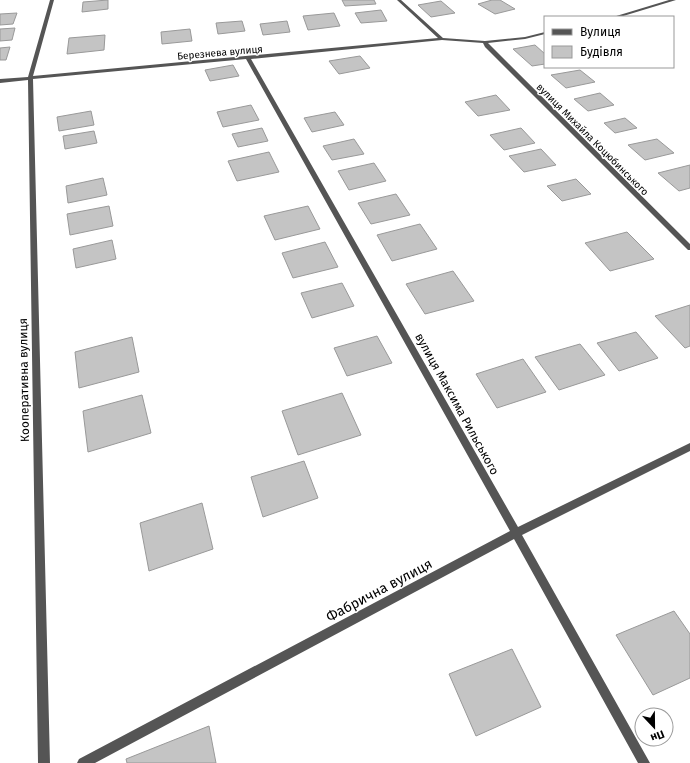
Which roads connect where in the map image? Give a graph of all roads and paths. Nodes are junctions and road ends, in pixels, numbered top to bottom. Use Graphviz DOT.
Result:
graph roads {
  1 [pos="52,0"];
  2 [pos="399,0"];
  3 [pos="674,0"];
  4 [pos="618,16"];
  5 [pos="544,33"];
  6 [pos="442,38"];
  7 [pos="485,42"];
  8 [pos="248,58"];
  9 [pos="30,78"];
  10 [pos="0,81"];
  11 [pos="690,248"];
  12 [pos="690,447"];
  13 [pos="516,533"];
  14 [pos="44,763"];
  15 [pos="83,763"];
  16 [pos="644,763"];
  1 -- 9 [label="street, Кооперативна вулиця"];
  2 -- 6 [label="street"];
  3 -- 4 [label="street"];
  5 -- 7 [label="street, Березнева вулиця"];
  6 -- 7 [label="street, Березнева вулиця"];
  6 -- 8 [label="street, Березнева вулиця"];
  7 -- 11 [label="street, вулиця Михайла Коцюбинського"];
  8 -- 9 [label="street, Березнева вулиця"];
  8 -- 13 [label="street, вулиця Максима Рильського"];
  9 -- 10 [label="street, Березнева вулиця"];
  9 -- 14 [label="street, Кооперативна вулиця"];
  12 -- 13 [label="street, Фабрична вулиця"];
  13 -- 15 [label="street, Фабрична вулиця"];
  13 -- 16 [label="street, вулиця Максима Рильського"];
}
